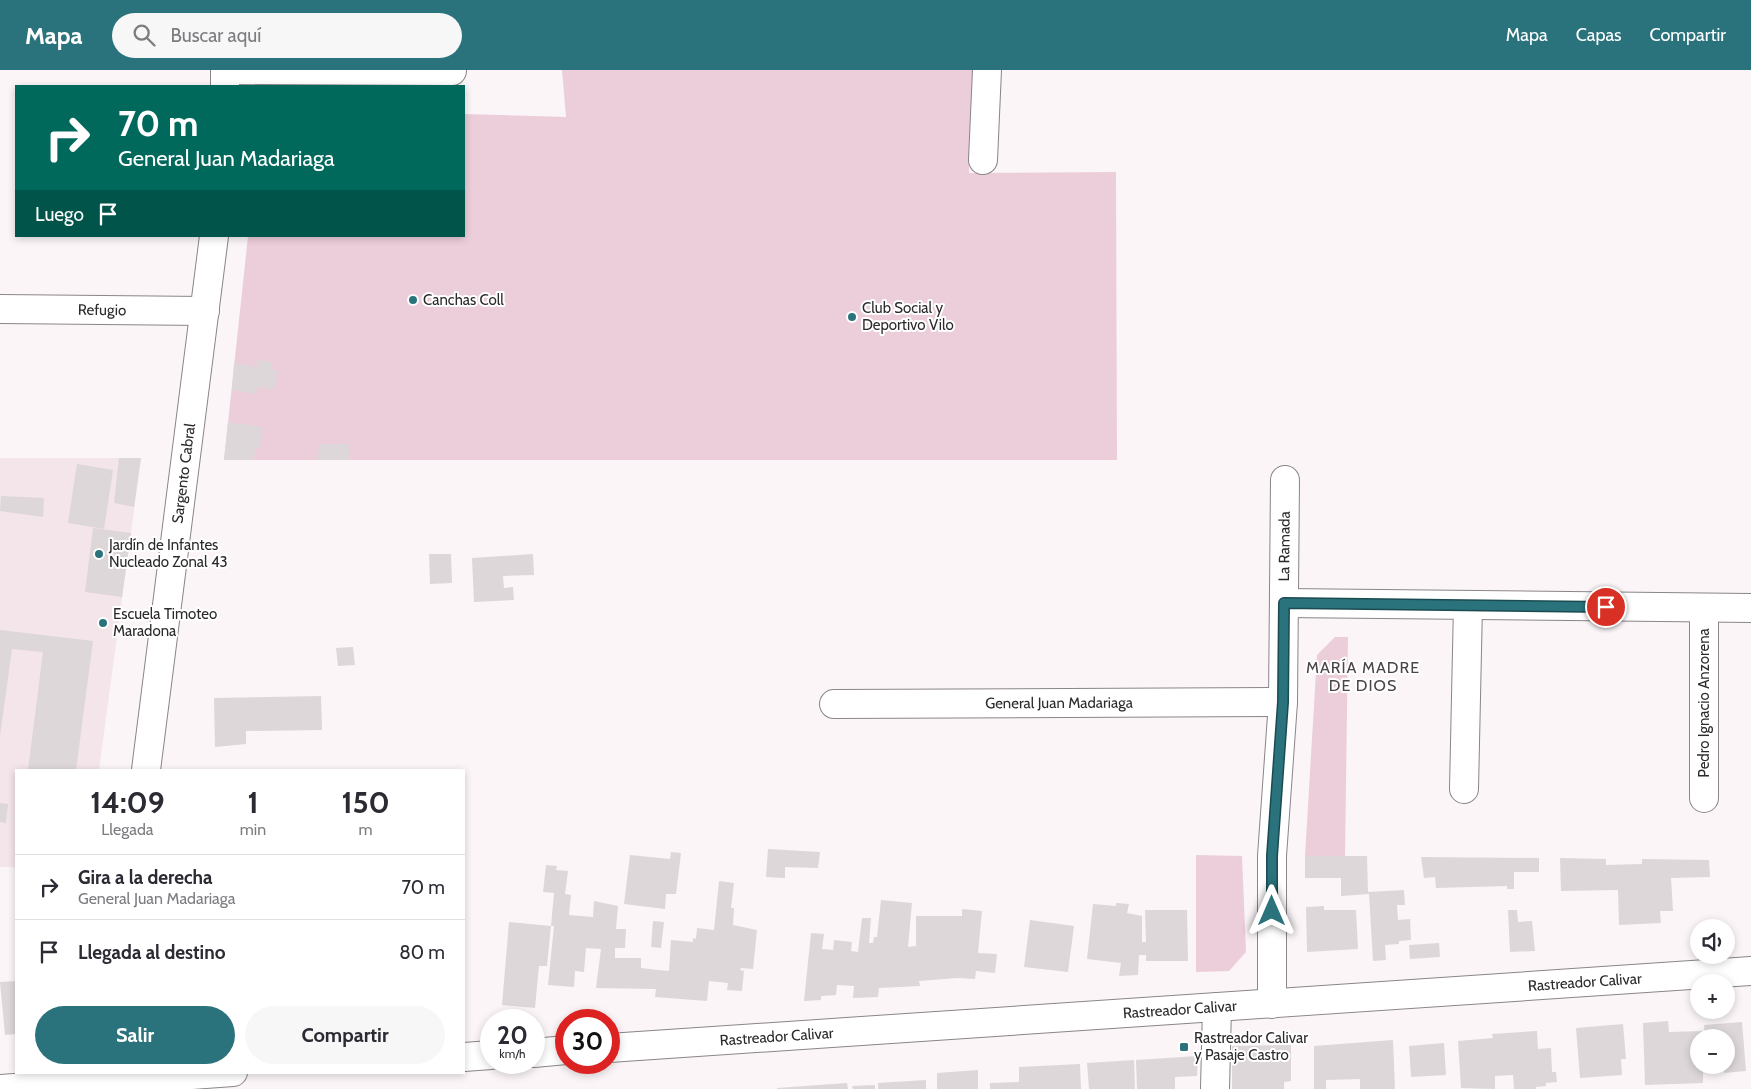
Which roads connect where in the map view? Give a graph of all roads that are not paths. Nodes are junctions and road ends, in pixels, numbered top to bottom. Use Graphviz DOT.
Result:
graph roads {
  1 [pos="225,70"];
  2 [pos="987,70"];
  3 [pos="452,71"];
  4 [pos="225,85"];
  5 [pos="983,160"];
  6 [pos="214,237"];
  7 [pos="0,309"];
  8 [pos="205,311"];
  9 [pos="1285,480"];
  10 [pos="1284,603"];
  11 [pos="1468,605"];
  12 [pos="1704,608"];
  13 [pos="1751,608"];
  14 [pos="1283,702"];
  15 [pos="834,704"];
  16 [pos="146,769"];
  17 [pos="1464,790"];
  18 [pos="1704,798"];
  19 [pos="1751,971"];
  20 [pos="1272,1004"];
  21 [pos="1217,1007"];
  22 [pos="620,1047"];
  23 [pos="480,1056"];
  24 [pos="465,1057"];
  25 [pos="205,1074"];
  26 [pos="106,1081"];
  27 [pos="0,1088"];
  28 [pos="1215,1089"];
  1 -- 3 [label="street"];
  1 -- 4 [label="street"];
  2 -- 5 [label="street"];
  6 -- 8 [label="street, Sargento Cabral"];
  7 -- 8 [label="street, Refugio"];
  8 -- 16 [label="street, Sargento Cabral"];
  9 -- 10 [label="street, La Ramada"];
  10 -- 11 [label="street"];
  10 -- 14 [label="street, La Ramada"];
  11 -- 12 [label="street"];
  11 -- 17 [label="street"];
  12 -- 13 [label="street"];
  12 -- 18 [label="street, Pedro Ignacio Anzorena"];
  14 -- 15 [label="street, General Juan Madariaga"];
  14 -- 20 [label="street, La Ramada"];
  19 -- 20 [label="street, Rastreador Calivar"];
  20 -- 21 [label="street, Rastreador Calivar"];
  21 -- 22 [label="street, Rastreador Calivar"];
  21 -- 28 [label="street"];
  23 -- 24 [label="street"];
  25 -- 26 [label="street"];
  26 -- 27 [label="street"];
}
